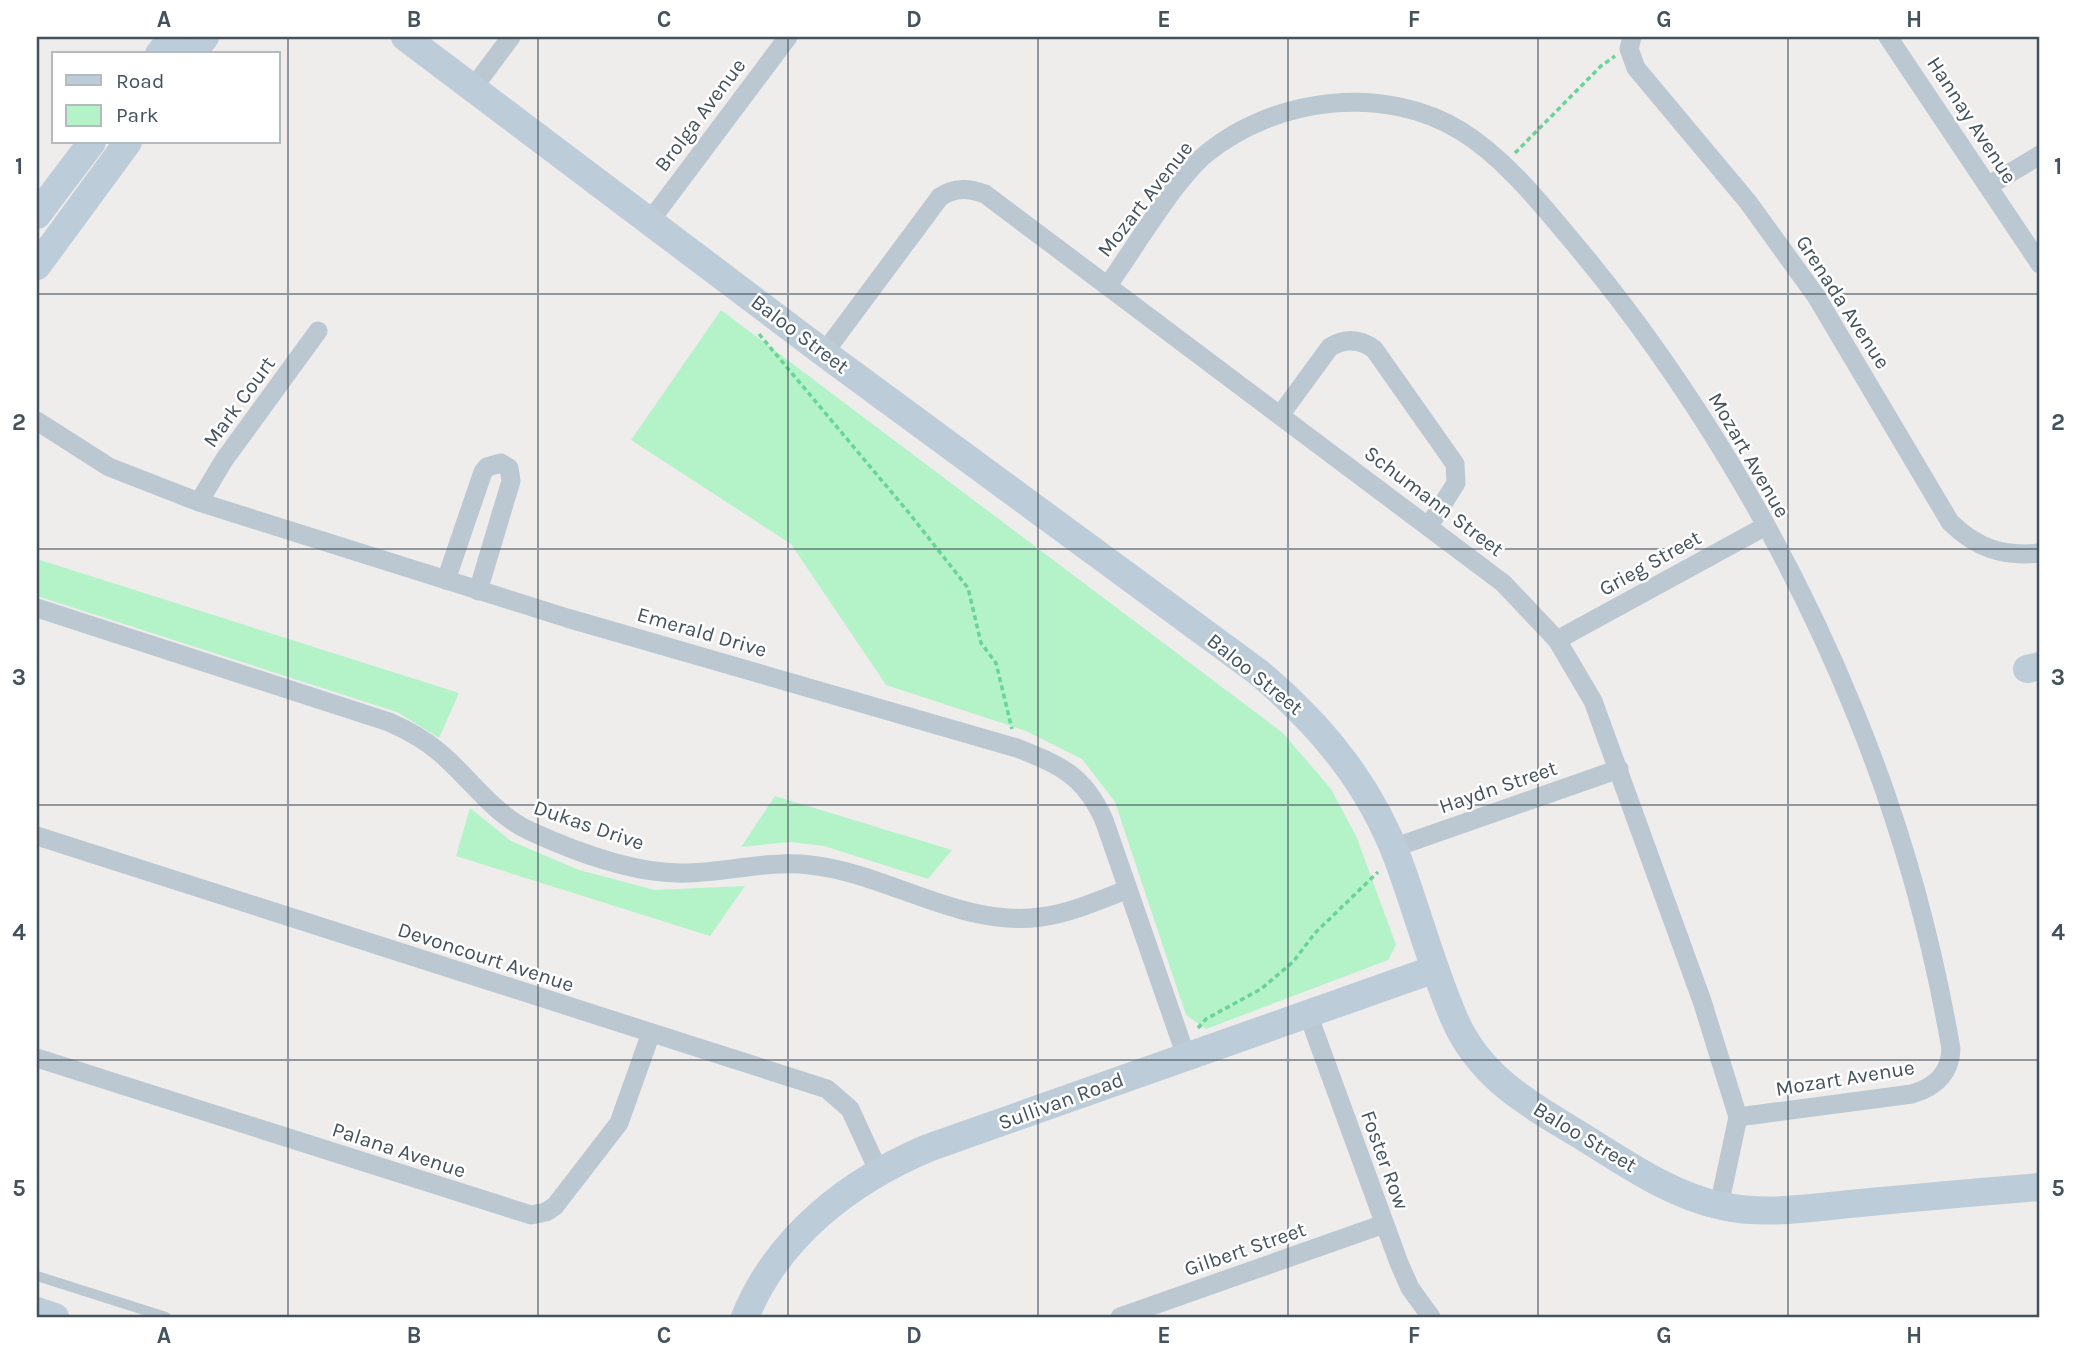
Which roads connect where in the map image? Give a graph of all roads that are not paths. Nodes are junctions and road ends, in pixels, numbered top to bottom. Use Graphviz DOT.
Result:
graph roads {
  1 [pos="172,37"];
  2 [pos="205,37"];
  3 [pos="405,37"];
  4 [pos="512,37"];
  5 [pos="788,37"];
  6 [pos="1888,37"];
  7 [pos="1631,43"];
  8 [pos="161,52"];
  9 [pos="194,52"];
  10 [pos="473,88"];
  11 [pos="90,144"];
  12 [pos="127,144"];
  13 [pos="2040,155"];
  14 [pos="1988,186"];
  15 [pos="37,215"];
  16 [pos="650,221"];
  17 [pos="2040,264"];
  18 [pos="37,266"];
  19 [pos="1108,285"];
  20 [pos="318,331"];
  21 [pos="824,352"];
  22 [pos="1281,414"];
  23 [pos="37,421"];
  24 [pos="199,502"];
  25 [pos="1429,526"];
  26 [pos="1764,527"];
  27 [pos="2040,553"];
  28 [pos="446,580"];
  29 [pos="478,591"];
  30 [pos="37,608"];
  31 [pos="1557,640"];
  32 [pos="1619,769"];
  33 [pos="37,836"];
  34 [pos="1396,855"];
  35 [pos="1126,890"];
  36 [pos="1435,969"];
  37 [pos="1308,1014"];
  38 [pos="651,1032"];
  39 [pos="1186,1056"];
  40 [pos="37,1058"];
  41 [pos="1738,1117"];
  42 [pos="879,1172"];
  43 [pos="2040,1187"];
  44 [pos="1719,1206"];
  45 [pos="1384,1224"];
  46 [pos="37,1276"];
  47 [pos="37,1311"];
  48 [pos="144,1314"];
  49 [pos="55,1317"];
  50 [pos="166,1317"];
  51 [pos="745,1317"];
  52 [pos="1120,1317"];
  53 [pos="1431,1317"];
  1 -- 8 [label="street"];
  2 -- 9 [label="street"];
  3 -- 10 [label="street, Baloo Street"];
  4 -- 10 [label="street"];
  5 -- 16 [label="street, Brolga Avenue"];
  6 -- 14 [label="street, Hannay Avenue"];
  7 -- 27 [label="street, Grenada Avenue"];
  10 -- 16 [label="street, Baloo Street"];
  11 -- 15 [label="street"];
  12 -- 18 [label="street"];
  13 -- 14 [label="street"];
  14 -- 17 [label="street, Hannay Avenue"];
  16 -- 21 [label="street, Baloo Street"];
  19 -- 21 [label="street, Schumann Street"];
  19 -- 22 [label="street, Schumann Street"];
  19 -- 26 [label="street, Mozart Avenue"];
  20 -- 24 [label="street, Mark Court"];
  21 -- 34 [label="street, Baloo Street"];
  22 -- 25 [label="street, Schumann Street"];
  22 -- 25 [label="street"];
  23 -- 24 [label="street, Emerald Drive"];
  24 -- 28 [label="street, Emerald Drive"];
  25 -- 31 [label="street, Schumann Street"];
  26 -- 31 [label="street, Grieg Street"];
  26 -- 41 [label="street, Mozart Avenue"];
  28 -- 29 [label="street, Emerald Drive"];
  28 -- 29 [label="street"];
  29 -- 35 [label="street, Emerald Drive"];
  30 -- 35 [label="street, Dukas Drive"];
  31 -- 32 [label="street, Schumann Street"];
  32 -- 34 [label="street, Haydn Street"];
  32 -- 41 [label="street, Schumann Street"];
  33 -- 38 [label="street, Devoncourt Avenue"];
  34 -- 36 [label="street, Baloo Street"];
  35 -- 39 [label="street, Emerald Drive"];
  36 -- 37 [label="street, Sullivan Road"];
  36 -- 44 [label="street, Baloo Street"];
  37 -- 39 [label="street, Sullivan Road"];
  37 -- 45 [label="street, Foster Row"];
  38 -- 40 [label="street, Palana Avenue"];
  38 -- 42 [label="street, Devoncourt Avenue"];
  39 -- 42 [label="street, Sullivan Road"];
  41 -- 44 [label="street, Schumann Street"];
  42 -- 51 [label="street, Sullivan Road"];
  43 -- 44 [label="street, Baloo Street"];
  45 -- 52 [label="street, Gilbert Street"];
  45 -- 53 [label="street, Foster Row"];
  46 -- 48 [label="lane"];
  47 -- 49 [label="street"];
  48 -- 50 [label="lane"];
}
